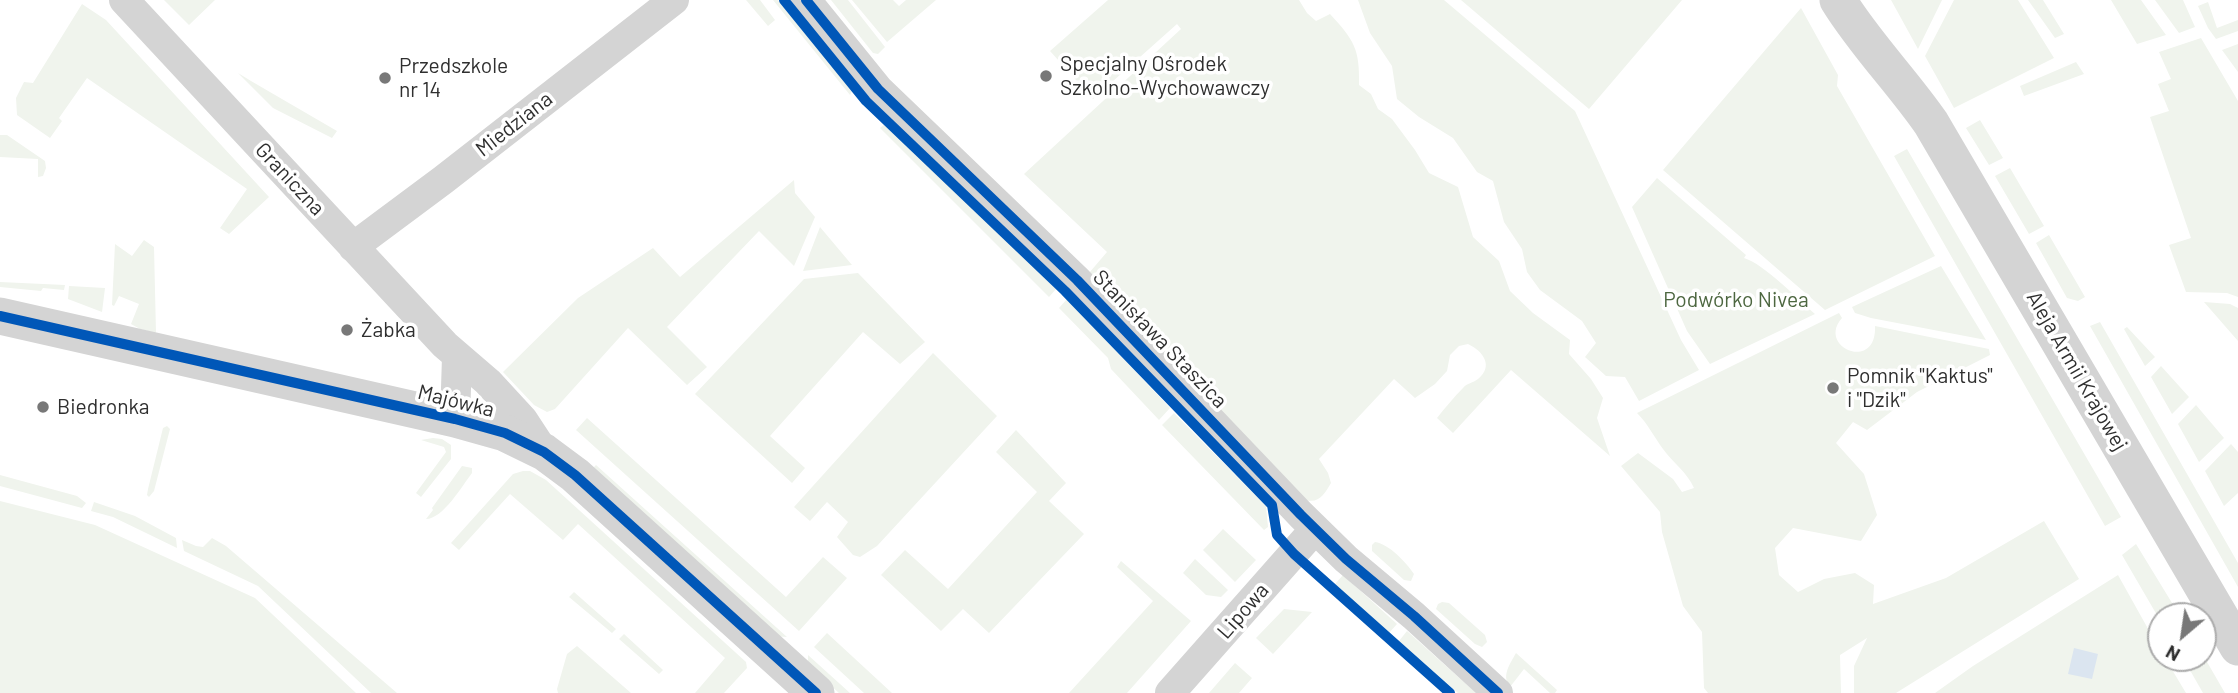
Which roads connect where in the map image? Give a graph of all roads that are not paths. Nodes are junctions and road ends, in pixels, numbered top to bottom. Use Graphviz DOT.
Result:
graph roads {
  1 [pos="124,0"];
  2 [pos="674,0"];
  3 [pos="806,0"];
  4 [pos="1838,0"];
  5 [pos="1865,0"];
  6 [pos="1913,97"];
  7 [pos="353,247"];
  8 [pos="0,316"];
  9 [pos="457,357"];
  10 [pos="455,419"];
  11 [pos="544,452"];
  12 [pos="1315,529"];
  13 [pos="2238,647"];
  14 [pos="816,693"];
  15 [pos="1170,693"];
  16 [pos="1498,693"];
  1 -- 7 [label="street, Graniczna"];
  2 -- 7 [label="street, Miedziana"];
  3 -- 12 [label="street, Stanisława Staszica"];
  4 -- 6 [label="street, Aleja Armii Krajowej"];
  5 -- 6 [label="street, Aleja Armii Krajowej"];
  6 -- 13 [label="street, Aleja Armii Krajowej"];
  7 -- 9 [label="street, Graniczna"];
  8 -- 10 [label="street, Majówka"];
  9 -- 10 [label="street"];
  9 -- 11 [label="street, Graniczna"];
  10 -- 11 [label="street, Majówka"];
  11 -- 14 [label="street, Majówka"];
  12 -- 15 [label="street, Lipowa"];
  12 -- 16 [label="street, Stanisława Staszica"];
}
